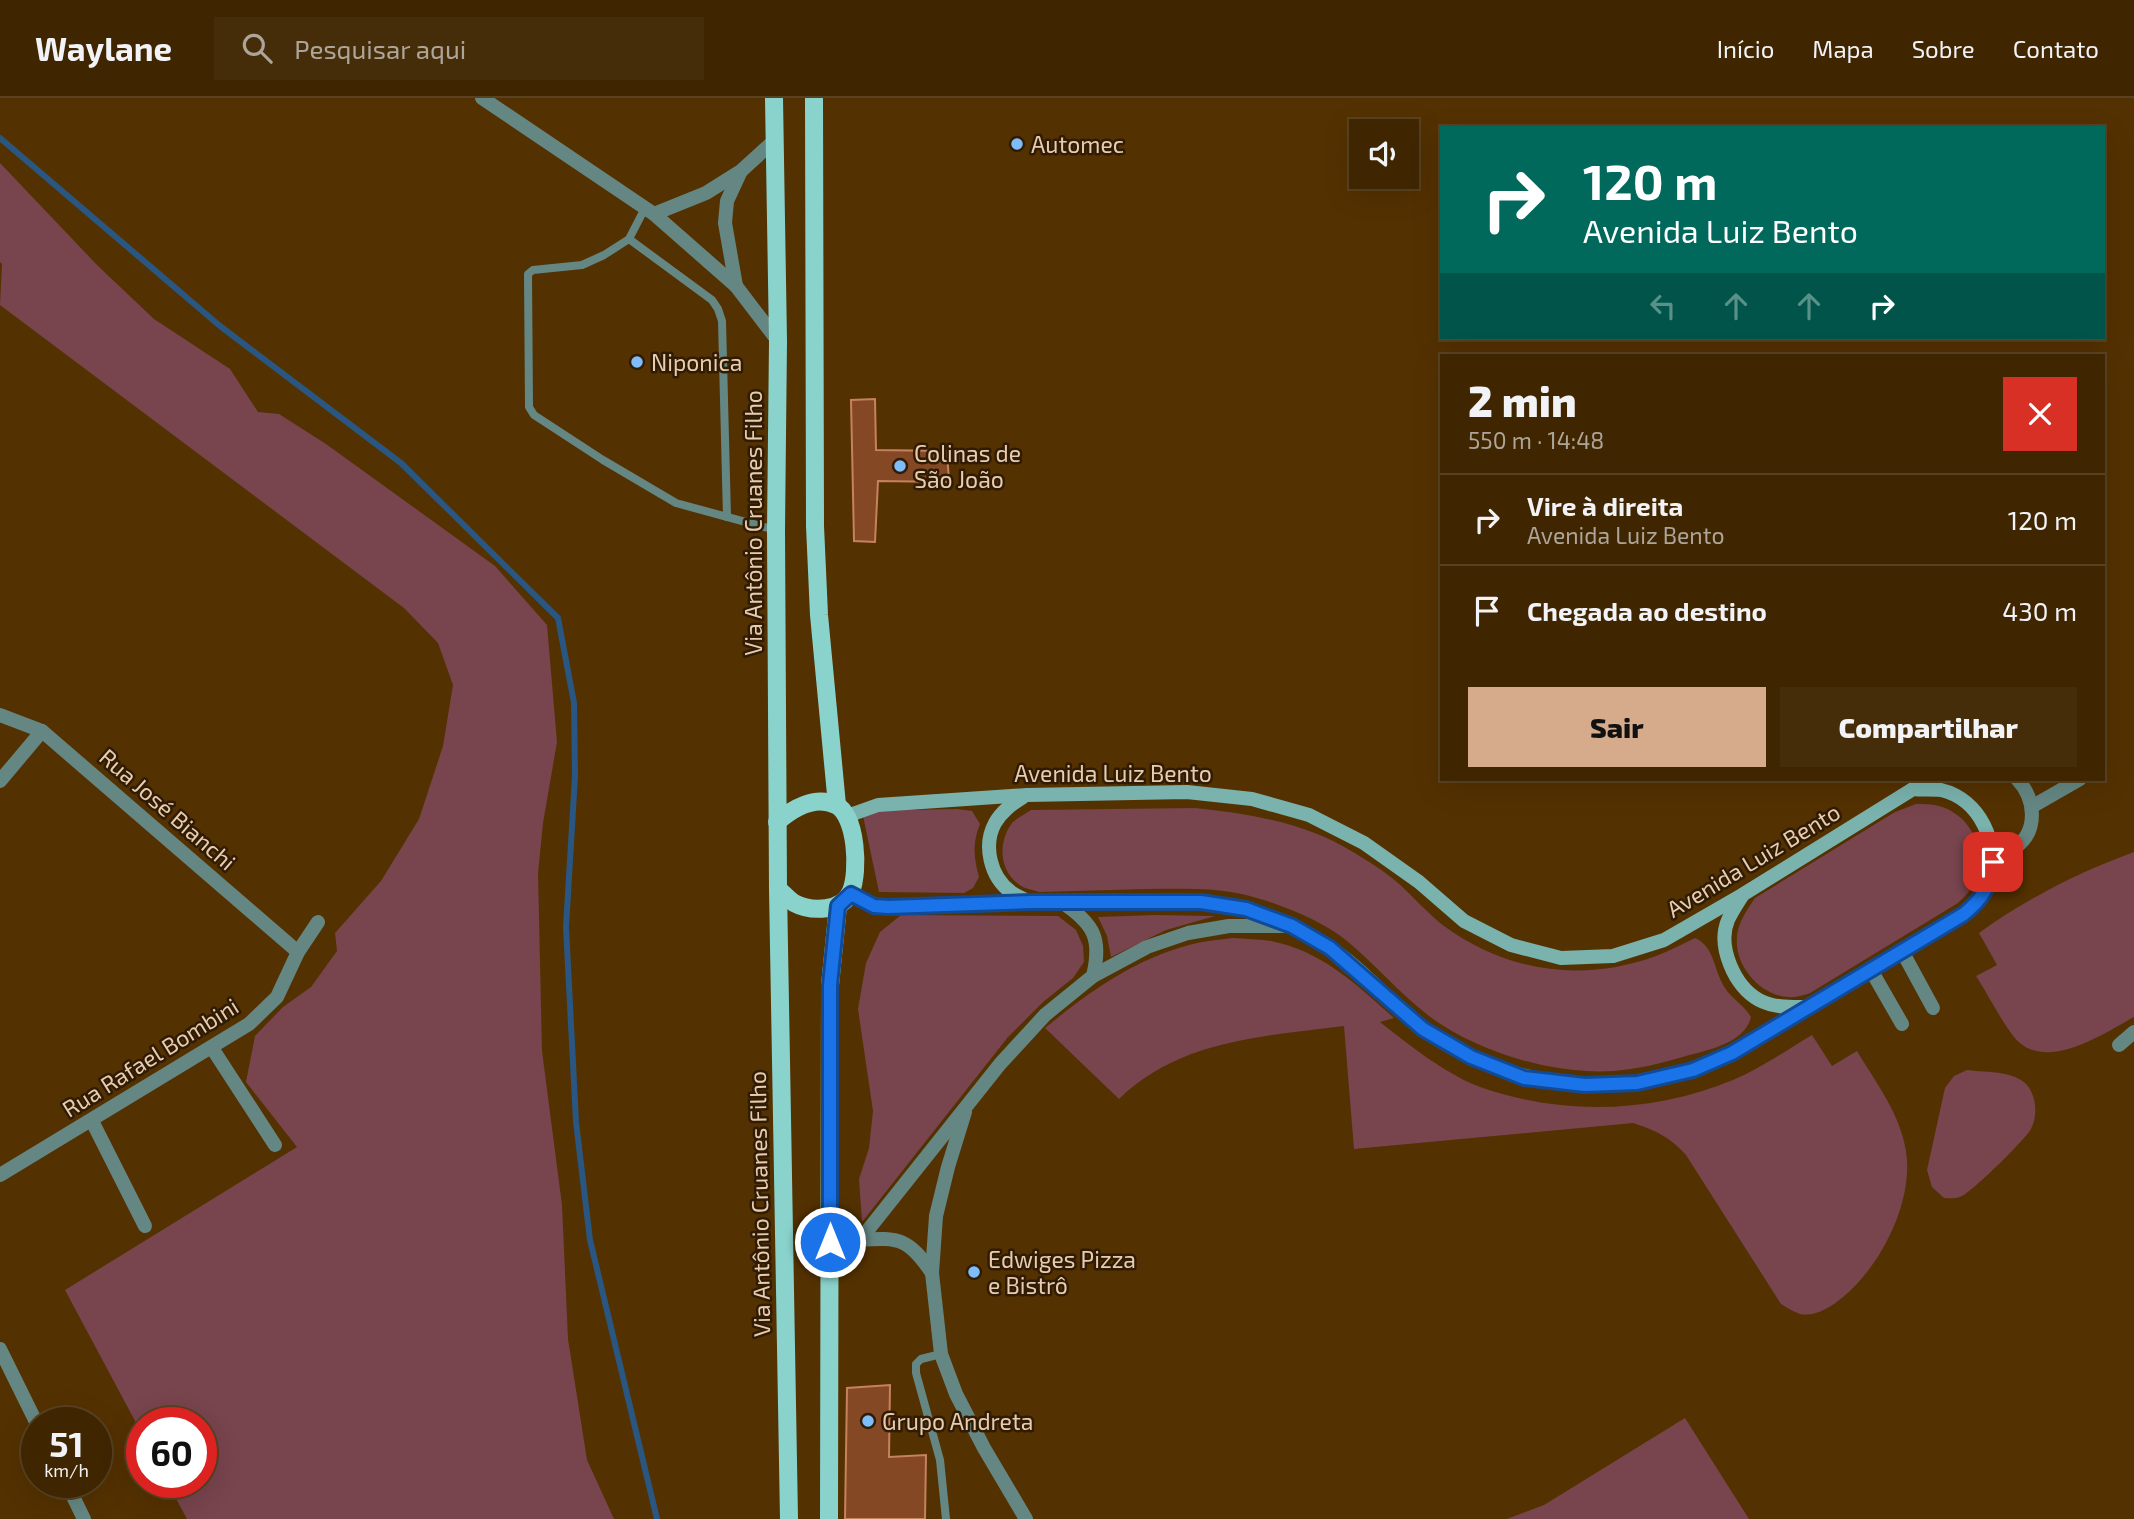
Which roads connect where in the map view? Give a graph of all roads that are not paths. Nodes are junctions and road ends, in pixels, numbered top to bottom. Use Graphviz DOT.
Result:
graph roads {
  1 [pos="482,98"];
  2 [pos="774,98"];
  3 [pos="814,98"];
  4 [pos="775,140"];
  5 [pos="741,171"];
  6 [pos="649,211"];
  7 [pos="629,239"];
  8 [pos="736,286"];
  9 [pos="778,341"];
  10 [pos="727,517"];
  11 [pos="776,530"];
  12 [pos="0,715"];
  13 [pos="42,731"];
  14 [pos="0,781"];
  15 [pos="1927,781"];
  16 [pos="2018,781"];
  17 [pos="2077,781"];
  18 [pos="1913,789"];
  19 [pos="1027,795"];
  20 [pos="2033,806"];
  21 [pos="842,811"];
  22 [pos="777,822"];
  23 [pos="1993,862"];
  24 [pos="778,889"];
  25 [pos="1742,895"];
  26 [pos="845,900"];
  27 [pos="1032,902"];
  28 [pos="1063,903"];
  29 [pos="318,922"];
  30 [pos="1292,926"];
  31 [pos="1902,951"];
  32 [pos="298,952"];
  33 [pos="1871,970"];
  34 [pos="1093,976"];
  35 [pos="1809,1007"];
  36 [pos="1933,1008"];
  37 [pos="1902,1024"];
  38 [pos="2134,1032"];
  39 [pos="2119,1045"];
  40 [pos="212,1048"];
  41 [pos="968,1104"];
  42 [pos="92,1121"];
  43 [pos="275,1145"];
  44 [pos="0,1175"];
  45 [pos="145,1226"];
  46 [pos="860,1240"];
  47 [pos="830,1268"];
  48 [pos="932,1273"];
  49 [pos="0,1349"];
  50 [pos="941,1353"];
  51 [pos="29,1407"];
  52 [pos="74,1498"];
  53 [pos="84,1519"];
  54 [pos="789,1519"];
  55 [pos="829,1519"];
  56 [pos="946,1519"];
  57 [pos="1026,1519"];
  1 -- 6 [label="street"];
  2 -- 4 [label="main road, Via Antônio Cruanes Filho"];
  3 -- 21 [label="main road"];
  4 -- 5 [label="street"];
  4 -- 9 [label="main road, Via Antônio Cruanes Filho"];
  5 -- 6 [label="street"];
  5 -- 8 [label="street"];
  6 -- 7 [label="lane"];
  6 -- 8 [label="street"];
  7 -- 10 [label="lane"];
  7 -- 10 [label="lane"];
  8 -- 9 [label="street"];
  9 -- 11 [label="main road, Via Antônio Cruanes Filho"];
  10 -- 11 [label="lane"];
  11 -- 22 [label="main road, Via Antônio Cruanes Filho"];
  12 -- 13 [label="street, Rua José Bianchi"];
  13 -- 14 [label="street"];
  13 -- 32 [label="street, Rua José Bianchi"];
  15 -- 18 [label="street"];
  16 -- 20 [label="street"];
  17 -- 20 [label="street"];
  18 -- 23 [label="street"];
  18 -- 25 [label="street, Avenida Luiz Bento"];
  19 -- 21 [label="street, Avenida Luiz Bento"];
  19 -- 25 [label="street, Avenida Luiz Bento"];
  19 -- 27 [label="street"];
  20 -- 23 [label="street"];
  21 -- 22 [label="main road"];
  21 -- 26 [label="main road"];
  22 -- 24 [label="main road"];
  23 -- 31 [label="street"];
  24 -- 26 [label="main road"];
  24 -- 54 [label="main road, Via Antônio Cruanes Filho"];
  25 -- 35 [label="street"];
  26 -- 27 [label="street"];
  26 -- 47 [label="main road"];
  27 -- 28 [label="street"];
  28 -- 30 [label="street"];
  28 -- 34 [label="street"];
  29 -- 32 [label="street, Rua Rafael Bombini"];
  30 -- 34 [label="street"];
  30 -- 35 [label="street"];
  31 -- 33 [label="street"];
  31 -- 36 [label="street"];
  32 -- 40 [label="street, Rua Rafael Bombini"];
  33 -- 35 [label="street"];
  33 -- 37 [label="street"];
  34 -- 41 [label="street"];
  38 -- 39 [label="street"];
  40 -- 42 [label="street, Rua Rafael Bombini"];
  40 -- 43 [label="street"];
  41 -- 46 [label="street"];
  41 -- 48 [label="street"];
  42 -- 44 [label="street, Rua Rafael Bombini"];
  42 -- 45 [label="street"];
  46 -- 47 [label="street"];
  46 -- 48 [label="street"];
  47 -- 55 [label="main road"];
  48 -- 50 [label="street"];
  49 -- 51 [label="street"];
  50 -- 56 [label="lane"];
  50 -- 57 [label="street"];
  52 -- 53 [label="street"];
}
